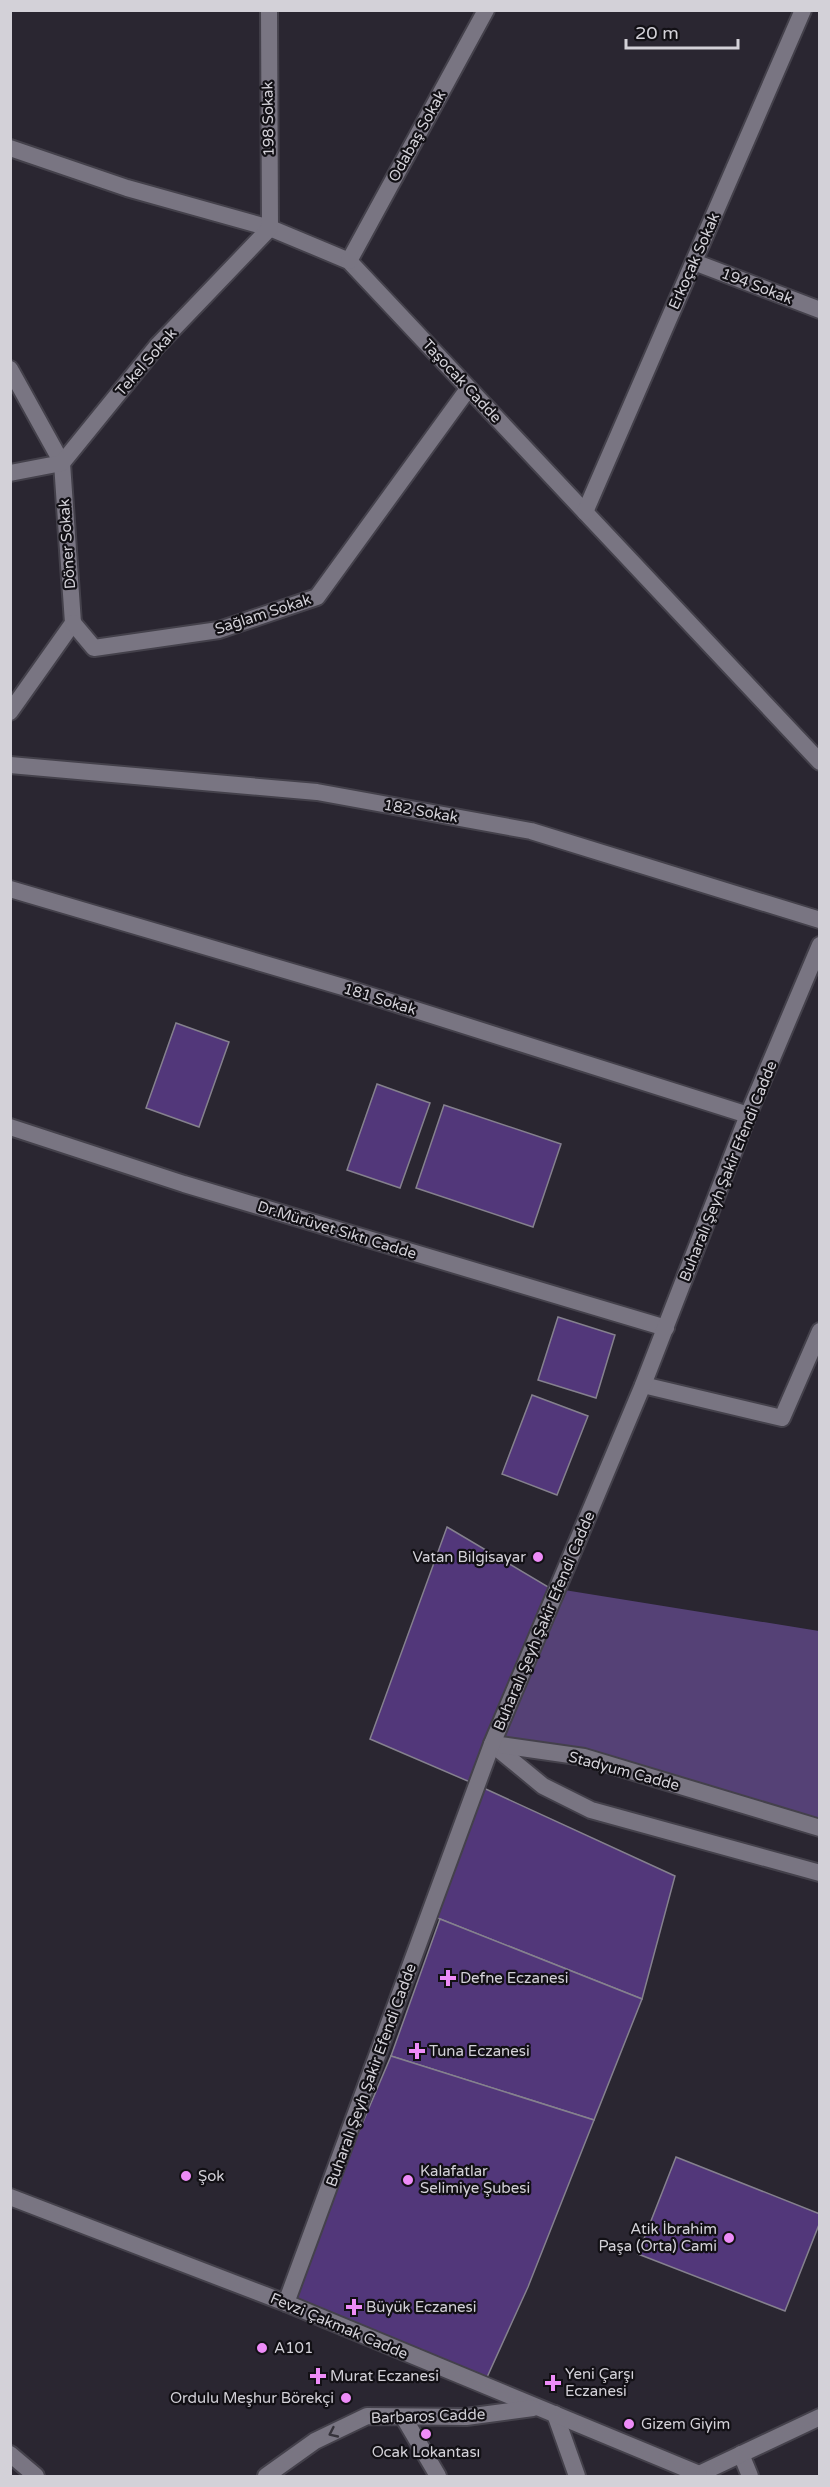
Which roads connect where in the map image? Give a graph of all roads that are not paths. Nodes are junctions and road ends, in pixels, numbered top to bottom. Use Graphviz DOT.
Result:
graph roads {
  1 [pos="269,10"];
  2 [pos="486,10"];
  3 [pos="803,10"];
  4 [pos="10,148"];
  5 [pos="270,228"];
  6 [pos="349,261"];
  7 [pos="694,262"];
  8 [pos="819,310"];
  9 [pos="10,369"];
  10 [pos="468,388"];
  11 [pos="62,463"];
  12 [pos="10,473"];
  13 [pos="585,512"];
  14 [pos="73,623"];
  15 [pos="10,712"];
  16 [pos="819,762"];
  17 [pos="10,765"];
  18 [pos="10,889"];
  19 [pos="819,920"];
  20 [pos="819,945"];
  21 [pos="748,1115"];
  22 [pos="10,1127"];
  23 [pos="666,1328"];
  24 [pos="819,1331"];
  25 [pos="643,1385"];
  26 [pos="492,1744"];
  27 [pos="819,1828"];
  28 [pos="819,1873"];
  29 [pos="10,2197"];
  30 [pos="286,2303"];
  31 [pos="534,2408"];
  32 [pos="555,2414"];
  33 [pos="819,2417"];
  34 [pos="404,2418"];
  35 [pos="10,2454"];
  36 [pos="741,2454"];
  37 [pos="697,2475"];
  38 [pos="36,2476"];
  39 [pos="266,2476"];
  40 [pos="438,2476"];
  41 [pos="577,2476"];
  42 [pos="750,2476"];
  1 -- 5 [label="street, 198 Sokak"];
  2 -- 6 [label="street, Odabaş Sokak"];
  3 -- 7 [label="street, Erkoçak Sokak"];
  4 -- 5 [label="street, Taşocak Cadde"];
  5 -- 6 [label="street, Taşocak Cadde"];
  5 -- 11 [label="street, Tekel Sokak"];
  6 -- 10 [label="street, Taşocak Cadde"];
  7 -- 8 [label="street, 194 Sokak"];
  7 -- 13 [label="street, Erkoçak Sokak"];
  9 -- 11 [label="street, Döner Sokak"];
  10 -- 13 [label="street, Taşocak Cadde"];
  10 -- 14 [label="street, Sağlam Sokak"];
  11 -- 12 [label="street"];
  11 -- 14 [label="street, Döner Sokak"];
  13 -- 16 [label="street, Taşocak Cadde"];
  14 -- 15 [label="street"];
  17 -- 19 [label="street, 182 Sokak"];
  18 -- 21 [label="street, 181 Sokak"];
  20 -- 21 [label="street, Buharalı Şeyh Şakir Efendi Cadde"];
  21 -- 23 [label="street, Buharalı Şeyh Şakir Efendi Cadde"];
  22 -- 23 [label="street, Dr.Mürüvet Sıktı Cadde"];
  23 -- 25 [label="street, Buharalı Şeyh Şakir Efendi Cadde"];
  24 -- 25 [label="street"];
  25 -- 26 [label="street, Buharalı Şeyh Şakir Efendi Cadde"];
  26 -- 27 [label="street, Stadyum Cadde"];
  26 -- 28 [label="street"];
  26 -- 30 [label="street, Buharalı Şeyh Şakir Efendi Cadde"];
  29 -- 30 [label="street, Fevzi Çakmak Cadde"];
  30 -- 31 [label="street, Fevzi Çakmak Cadde"];
  31 -- 32 [label="street, Fevzi Çakmak Cadde"];
  31 -- 34 [label="street, Barbaros Cadde"];
  32 -- 37 [label="street, Fevzi Çakmak Cadde"];
  32 -- 41 [label="street"];
  33 -- 36 [label="street"];
  34 -- 39 [label="street, Barbaros Cadde, one-way"];
  34 -- 40 [label="street"];
  35 -- 38 [label="street"];
  36 -- 37 [label="street"];
  36 -- 42 [label="street"];
}
